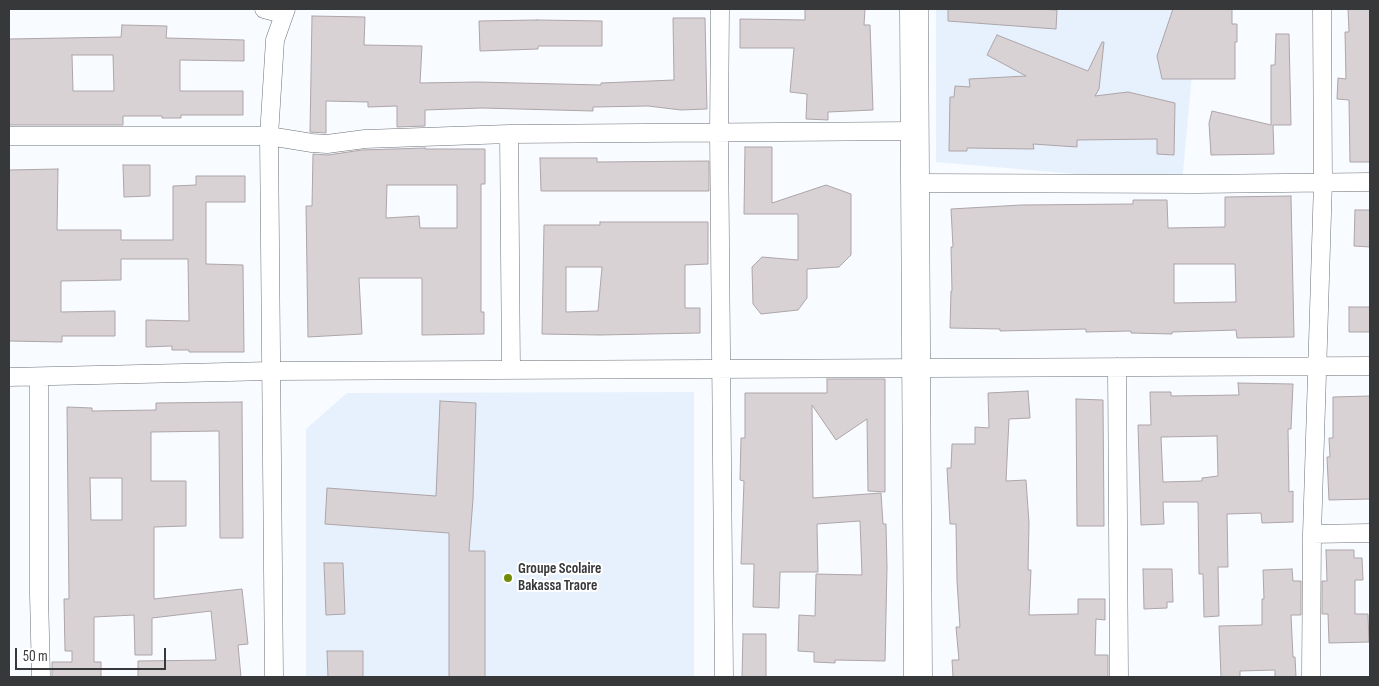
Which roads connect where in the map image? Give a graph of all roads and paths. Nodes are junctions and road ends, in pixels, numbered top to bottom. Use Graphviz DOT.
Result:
graph roads {
  1 [pos="264,9"];
  2 [pos="720,9"];
  3 [pos="914,9"];
  4 [pos="1322,9"];
  5 [pos="285,11"];
  6 [pos="914,131"];
  7 [pos="718,132"];
  8 [pos="508,134"];
  9 [pos="9,136"];
  10 [pos="268,136"];
  11 [pos="1323,182"];
  12 [pos="1370,182"];
  13 [pos="915,183"];
  14 [pos="1317,366"];
  15 [pos="1370,366"];
  16 [pos="1117,367"];
  17 [pos="916,368"];
  18 [pos="721,369"];
  19 [pos="511,370"];
  20 [pos="271,372"];
  21 [pos="9,377"];
  22 [pos="39,378"];
  23 [pos="1370,533"];
  24 [pos="1312,534"];
  25 [pos="41,677"];
  26 [pos="274,677"];
  27 [pos="724,677"];
  28 [pos="918,677"];
  29 [pos="1119,677"];
  30 [pos="1311,677"];
  1 -- 5 [label="street"];
  2 -- 7 [label="street"];
  3 -- 6 [label="main road"];
  4 -- 11 [label="street"];
  5 -- 10 [label="street"];
  6 -- 7 [label="street"];
  6 -- 13 [label="main road"];
  7 -- 8 [label="street"];
  7 -- 18 [label="street"];
  8 -- 10 [label="street"];
  8 -- 19 [label="street"];
  9 -- 10 [label="street"];
  10 -- 20 [label="street"];
  11 -- 12 [label="street"];
  11 -- 13 [label="street"];
  11 -- 14 [label="street"];
  13 -- 17 [label="main road"];
  14 -- 15 [label="street"];
  14 -- 16 [label="street"];
  14 -- 24 [label="street"];
  16 -- 17 [label="street"];
  16 -- 29 [label="street"];
  17 -- 18 [label="street"];
  17 -- 28 [label="main road"];
  18 -- 19 [label="street"];
  18 -- 27 [label="street"];
  19 -- 20 [label="street"];
  20 -- 22 [label="street"];
  20 -- 26 [label="street"];
  21 -- 22 [label="street"];
  22 -- 25 [label="street"];
  23 -- 24 [label="street"];
  24 -- 30 [label="street"];
}
